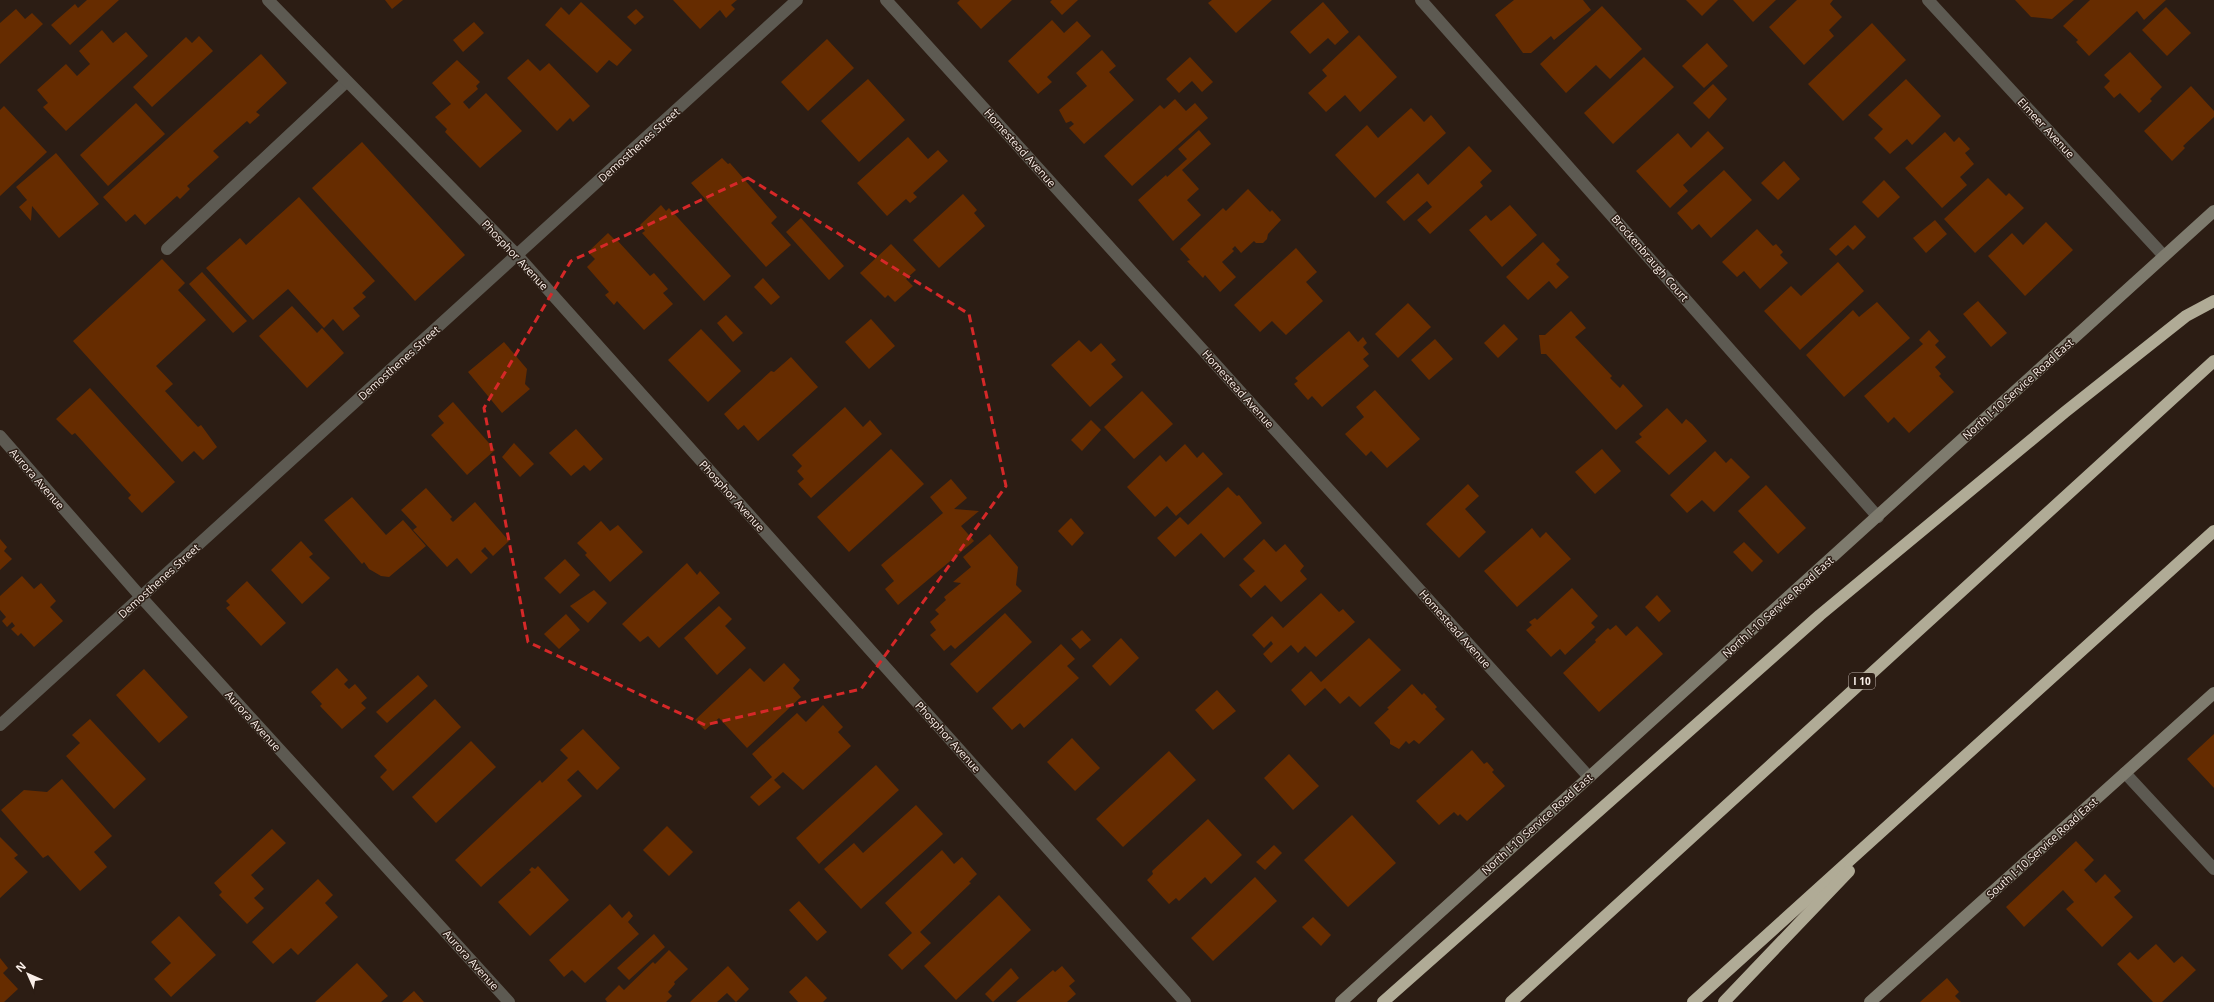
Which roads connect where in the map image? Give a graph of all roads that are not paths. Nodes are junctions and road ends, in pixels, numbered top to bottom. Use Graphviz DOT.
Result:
graph roads {
  1 [pos="268,0"];
  2 [pos="798,0"];
  3 [pos="886,0"];
  4 [pos="1421,0"];
  5 [pos="1928,0"];
  6 [pos="346,82"];
  7 [pos="2214,211"];
  8 [pos="168,249"];
  9 [pos="517,255"];
  10 [pos="2164,256"];
  11 [pos="2214,301"];
  12 [pos="2214,361"];
  13 [pos="0,436"];
  14 [pos="1878,516"];
  15 [pos="2214,531"];
  16 [pos="141,597"];
  17 [pos="2214,693"];
  18 [pos="0,725"];
  19 [pos="2125,773"];
  20 [pos="1589,777"];
  21 [pos="1913,803"];
  22 [pos="2214,870"];
  23 [pos="509,1002"];
  24 [pos="1185,1002"];
  25 [pos="1341,1002"];
  26 [pos="1382,1002"];
  27 [pos="1511,1002"];
  28 [pos="1693,1002"];
  29 [pos="1724,1002"];
  30 [pos="1870,1002"];
  1 -- 6 [label="street, Phosphor Avenue"];
  2 -- 9 [label="street, Demosthenes Street"];
  3 -- 20 [label="street, Homestead Avenue"];
  4 -- 14 [label="street, Brockenbraugh Court"];
  5 -- 10 [label="street, Elmeer Avenue"];
  6 -- 8 [label="street"];
  6 -- 9 [label="street, Phosphor Avenue"];
  7 -- 10 [label="street, North I-10 Service Road East"];
  9 -- 16 [label="street, Demosthenes Street"];
  9 -- 24 [label="street, Phosphor Avenue"];
  10 -- 14 [label="street, North I-10 Service Road East"];
  11 -- 26 [label="highway"];
  12 -- 27 [label="highway, I 10"];
  13 -- 16 [label="street, Aurora Avenue"];
  14 -- 20 [label="street, North I-10 Service Road East"];
  15 -- 21 [label="highway"];
  16 -- 18 [label="street, Demosthenes Street"];
  16 -- 23 [label="street, Aurora Avenue"];
  17 -- 19 [label="street, South I-10 Service Road East"];
  19 -- 22 [label="street"];
  19 -- 30 [label="street, South I-10 Service Road East"];
  20 -- 25 [label="street, North I-10 Service Road East"];
  21 -- 28 [label="highway"];
  21 -- 29 [label="highway"];
}
